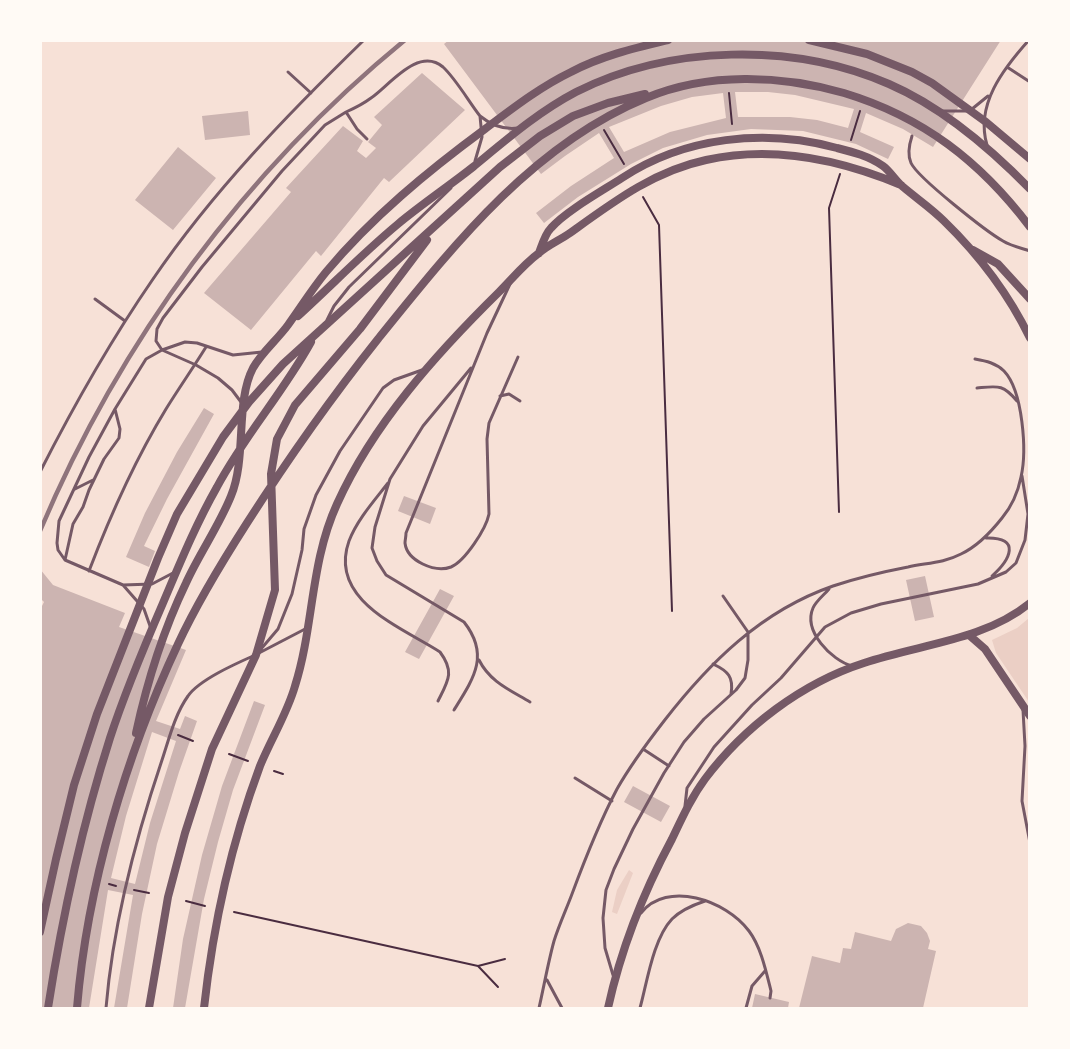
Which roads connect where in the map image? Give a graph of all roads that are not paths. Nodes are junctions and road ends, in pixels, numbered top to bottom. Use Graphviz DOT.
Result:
graph roads {
  1 [pos="364,40"];
  2 [pos="668,40"];
  3 [pos="809,40"];
  4 [pos="1029,40"];
  5 [pos="1007,67"];
  6 [pos="288,72"];
  7 [pos="1029,82"];
  8 [pos="682,86"];
  9 [pos="311,93"];
  10 [pos="991,93"];
  11 [pos="933,109"];
  12 [pos="346,112"];
  13 [pos="480,116"];
  14 [pos="525,126"];
  15 [pos="912,136"];
  16 [pos="367,138"];
  17 [pos="991,152"];
  18 [pos="1029,159"];
  19 [pos="472,168"];
  20 [pos="901,185"];
  21 [pos="1029,189"];
  22 [pos="439,224"];
  23 [pos="1029,226"];
  24 [pos="967,246"];
  25 [pos="1029,251"];
  26 [pos="539,253"];
  27 [pos="514,277"];
  28 [pos="95,299"];
  29 [pos="1029,299"];
  30 [pos="125,321"];
  31 [pos="287,327"];
  32 [pos="325,327"];
  33 [pos="315,336"];
  34 [pos="1029,338"];
  35 [pos="207,347"];
  36 [pos="162,350"];
  37 [pos="266,350"];
  38 [pos="518,357"];
  39 [pos="975,359"];
  40 [pos="196,364"];
  41 [pos="474,365"];
  42 [pos="430,367"];
  43 [pos="977,388"];
  44 [pos="500,396"];
  45 [pos="520,400"];
  46 [pos="1018,402"];
  47 [pos="115,409"];
  48 [pos="244,412"];
  49 [pos="40,472"];
  50 [pos="1022,474"];
  51 [pos="94,479"];
  52 [pos="390,479"];
  53 [pos="74,489"];
  54 [pos="985,538"];
  55 [pos="65,560"];
  56 [pos="177,570"];
  57 [pos="89,571"];
  58 [pos="991,577"];
  59 [pos="123,585"];
  60 [pos="831,587"];
  61 [pos="723,596"];
  62 [pos="1029,603"];
  63 [pos="308,627"];
  64 [pos="151,631"];
  65 [pos="748,632"];
  66 [pos="969,635"];
  67 [pos="817,636"];
  68 [pos="256,655"];
  69 [pos="478,658"];
  70 [pos="713,664"];
  71 [pos="854,666"];
  72 [pos="731,694"];
  73 [pos="438,701"];
  74 [pos="530,702"];
  75 [pos="1022,704"];
  76 [pos="454,710"];
  77 [pos="1029,716"];
  78 [pos="643,749"];
  79 [pos="669,766"];
  80 [pos="127,773"];
  81 [pos="575,778"];
  82 [pos="612,801"];
  83 [pos="685,812"];
  84 [pos="1029,831"];
  85 [pos="1029,840"];
  86 [pos="705,901"];
  87 [pos="632,924"];
  88 [pos="40,932"];
  89 [pos="765,971"];
  90 [pos="546,979"];
  91 [pos="615,980"];
  92 [pos="770,998"];
  93 [pos="48,1008"];
  94 [pos="76,1008"];
  95 [pos="106,1008"];
  96 [pos="149,1008"];
  97 [pos="204,1008"];
  98 [pos="539,1008"];
  99 [pos="562,1008"];
  100 [pos="608,1008"];
  101 [pos="640,1008"];
  102 [pos="746,1008"];
  1 -- 9 [label="lane"];
  2 -- 31 [label="street"];
  3 -- 18 [label="street"];
  4 -- 5 [label="lane"];
  5 -- 7 [label="lane"];
  5 -- 10 [label="lane"];
  6 -- 9 [label="lane"];
  8 -- 22 [label="street"];
  8 -- 23 [label="street"];
  8 -- 80 [label="street"];
  9 -- 30 [label="lane"];
  10 -- 11 [label="lane"];
  10 -- 17 [label="lane"];
  11 -- 14 [label="street"];
  11 -- 17 [label="street"];
  12 -- 13 [label="lane"];
  12 -- 16 [label="lane"];
  12 -- 36 [label="lane"];
  13 -- 14 [label="lane"];
  13 -- 19 [label="lane"];
  14 -- 19 [label="street"];
  15 -- 25 [label="lane"];
  17 -- 21 [label="street"];
  19 -- 31 [label="street"];
  19 -- 32 [label="lane"];
  20 -- 24 [label="street"];
  20 -- 26 [label="street"];
  20 -- 26 [label="street"];
  22 -- 32 [label="street"];
  22 -- 68 [label="street"];
  24 -- 29 [label="street"];
  24 -- 34 [label="street"];
  26 -- 27 [label="street"];
  27 -- 41 [label="lane"];
  27 -- 42 [label="street"];
  28 -- 30 [label="lane"];
  30 -- 49 [label="lane"];
  31 -- 37 [label="street"];
  32 -- 33 [label="street"];
  33 -- 56 [label="street"];
  33 -- 88 [label="street"];
  35 -- 36 [label="lane"];
  35 -- 37 [label="lane"];
  35 -- 40 [label="lane"];
  36 -- 40 [label="lane"];
  36 -- 47 [label="lane"];
  37 -- 48 [label="street"];
  38 -- 44 [label="lane"];
  39 -- 46 [label="lane"];
  40 -- 48 [label="lane"];
  40 -- 57 [label="lane"];
  41 -- 44 [label="lane"];
  41 -- 52 [label="lane"];
  42 -- 63 [label="street"];
  42 -- 68 [label="lane"];
  43 -- 46 [label="lane"];
  44 -- 45 [label="lane"];
  46 -- 50 [label="lane"];
  47 -- 51 [label="lane"];
  47 -- 53 [label="lane"];
  48 -- 80 [label="street"];
  50 -- 54 [label="lane"];
  50 -- 58 [label="lane"];
  51 -- 53 [label="lane"];
  51 -- 55 [label="lane"];
  52 -- 69 [label="lane"];
  52 -- 73 [label="lane"];
  53 -- 55 [label="lane"];
  54 -- 58 [label="lane"];
  54 -- 60 [label="lane"];
  55 -- 57 [label="lane"];
  56 -- 59 [label="lane"];
  56 -- 64 [label="street"];
  57 -- 59 [label="lane"];
  58 -- 67 [label="lane"];
  59 -- 64 [label="lane"];
  60 -- 65 [label="lane"];
  60 -- 67 [label="lane"];
  61 -- 65 [label="lane"];
  62 -- 66 [label="street"];
  63 -- 68 [label="lane"];
  63 -- 97 [label="street"];
  64 -- 93 [label="street"];
  65 -- 70 [label="lane"];
  65 -- 72 [label="lane"];
  66 -- 71 [label="street"];
  66 -- 75 [label="street"];
  67 -- 71 [label="lane"];
  67 -- 83 [label="lane"];
  68 -- 95 [label="lane"];
  68 -- 96 [label="street"];
  69 -- 74 [label="lane"];
  69 -- 76 [label="lane"];
  70 -- 72 [label="lane"];
  70 -- 78 [label="lane"];
  71 -- 83 [label="street"];
  72 -- 79 [label="lane"];
  75 -- 77 [label="street"];
  75 -- 85 [label="lane"];
  78 -- 79 [label="lane"];
  78 -- 82 [label="lane"];
  79 -- 91 [label="lane"];
  80 -- 94 [label="street"];
  81 -- 82 [label="lane"];
  82 -- 90 [label="lane"];
  83 -- 87 [label="street"];
  84 -- 85 [label="lane"];
  86 -- 87 [label="lane"];
  86 -- 89 [label="lane"];
  86 -- 101 [label="lane"];
  87 -- 91 [label="street"];
  89 -- 92 [label="lane"];
  89 -- 102 [label="lane"];
  90 -- 98 [label="lane"];
  90 -- 99 [label="lane"];
  91 -- 100 [label="street"];
}
